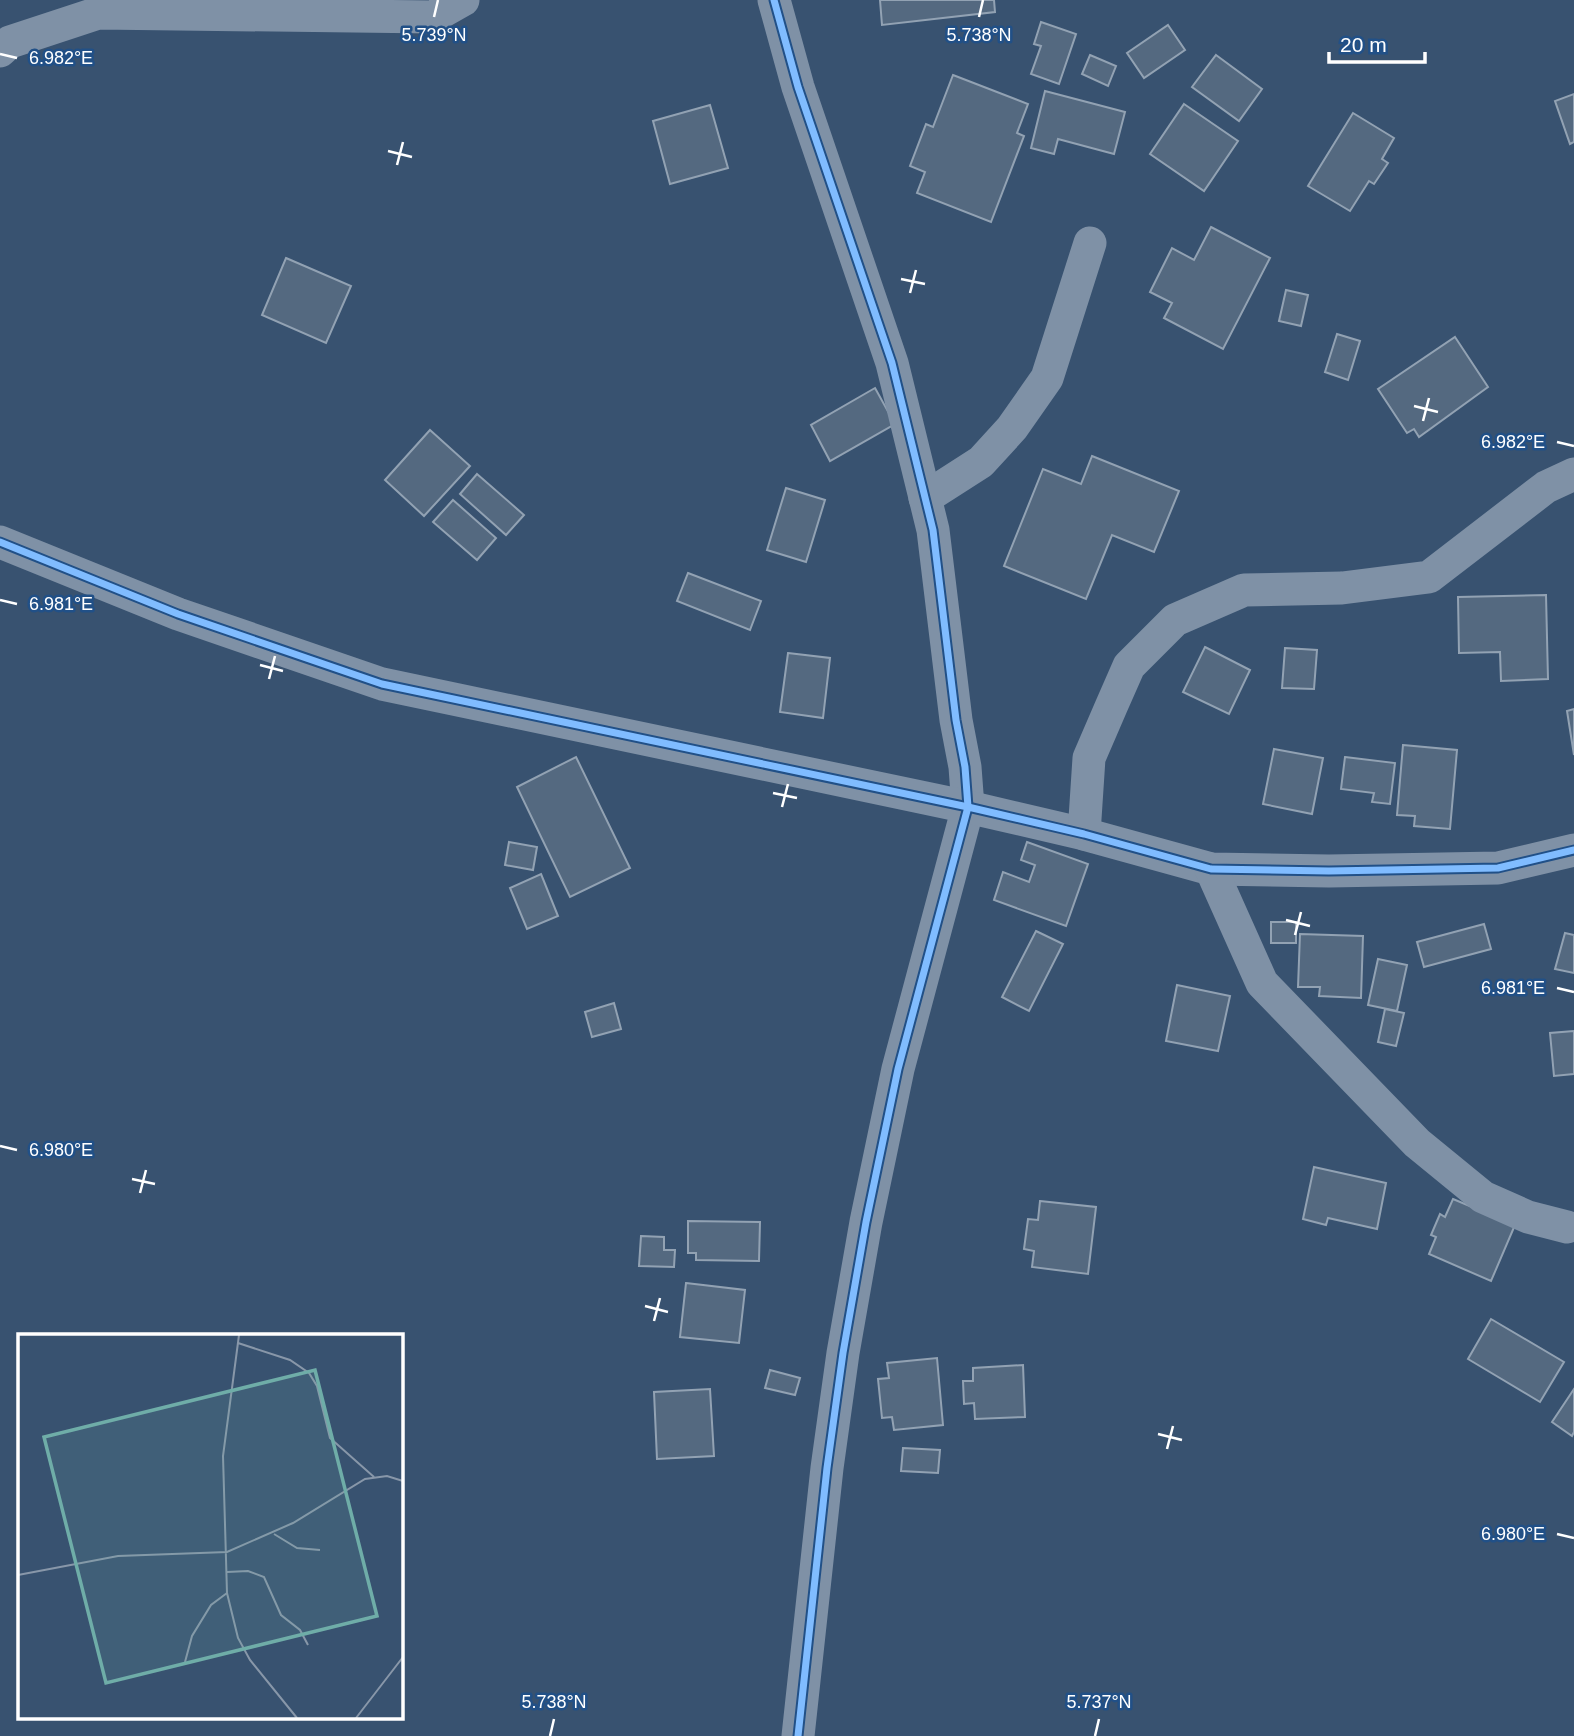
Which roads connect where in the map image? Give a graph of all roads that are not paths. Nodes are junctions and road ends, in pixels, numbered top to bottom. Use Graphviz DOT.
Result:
graph roads {
  1 [pos="463,0"];
  2 [pos="774,0"];
  3 [pos="0,51"];
  4 [pos="1090,243"];
  5 [pos="1574,474"];
  6 [pos="925,498"];
  7 [pos="0,542"];
  8 [pos="968,807"];
  9 [pos="1084,834"];
  10 [pos="1574,850"];
  11 [pos="1211,869"];
  12 [pos="1567,1227"];
  13 [pos="798,1736"];
  1 -- 3 [label="street"];
  2 -- 6 [label="street"];
  4 -- 6 [label="street"];
  5 -- 9 [label="street"];
  6 -- 8 [label="street"];
  7 -- 8 [label="street"];
  8 -- 9 [label="street"];
  8 -- 13 [label="street"];
  9 -- 11 [label="street"];
  10 -- 11 [label="street"];
  11 -- 12 [label="street"];
}
